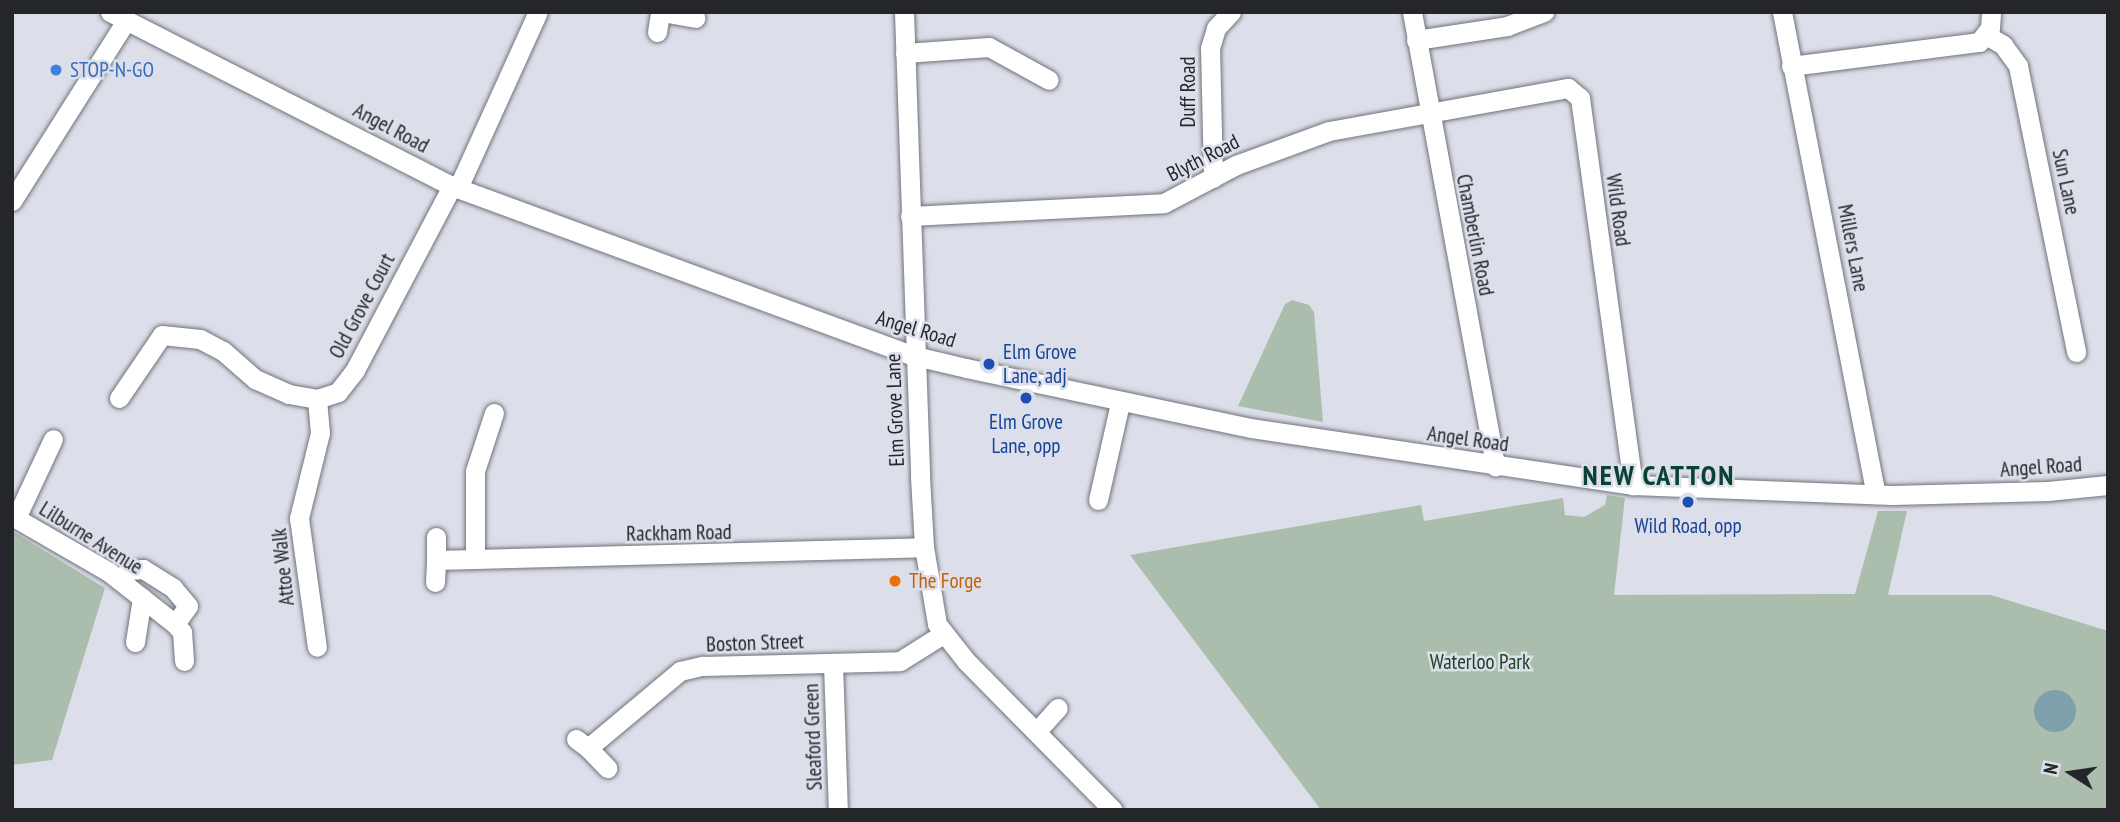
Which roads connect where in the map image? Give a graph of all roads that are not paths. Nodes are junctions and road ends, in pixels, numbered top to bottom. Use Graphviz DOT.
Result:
graph roads {
  1 [pos="538,12"];
  2 [pos="661,12"];
  3 [pos="904,12"];
  4 [pos="1231,12"];
  5 [pos="1412,12"];
  6 [pos="1544,12"];
  7 [pos="1782,12"];
  8 [pos="1991,12"];
  9 [pos="118,16"];
  10 [pos="695,18"];
  11 [pos="657,32"];
  12 [pos="1986,35"];
  13 [pos="1416,40"];
  14 [pos="905,53"];
  15 [pos="1791,66"];
  16 [pos="1049,80"];
  17 [pos="1428,113"];
  18 [pos="1213,178"];
  19 [pos="455,187"];
  20 [pos="12,201"];
  21 [pos="910,216"];
  22 [pos="2076,352"];
  23 [pos="915,356"];
  24 [pos="119,398"];
  25 [pos="317,399"];
  26 [pos="1120,403"];
  27 [pos="494,413"];
  28 [pos="53,439"];
  29 [pos="1495,466"];
  30 [pos="1633,485"];
  31 [pos="2108,485"];
  32 [pos="1098,500"];
  33 [pos="1887,500"];
  34 [pos="14,517"];
  35 [pos="436,537"];
  36 [pos="924,548"];
  37 [pos="436,559"];
  38 [pos="475,559"];
  39 [pos="119,580"];
  40 [pos="435,582"];
  41 [pos="142,598"];
  42 [pos="175,624"];
  43 [pos="943,634"];
  44 [pos="135,642"];
  45 [pos="317,647"];
  46 [pos="184,661"];
  47 [pos="833,663"];
  48 [pos="1058,708"];
  49 [pos="1037,731"];
  50 [pos="607,768"];
  51 [pos="838,810"];
  52 [pos="1113,810"];
  1 -- 19 [label="street, Old Grove Court"];
  2 -- 10 [label="street"];
  2 -- 11 [label="street"];
  3 -- 14 [label="street, Elm Grove Lane"];
  4 -- 18 [label="street, Duff Road"];
  5 -- 13 [label="street, Chamberlin Road"];
  6 -- 13 [label="street"];
  7 -- 15 [label="street, Millers Lane"];
  8 -- 12 [label="street"];
  9 -- 19 [label="street, Angel Road"];
  9 -- 20 [label="street"];
  12 -- 15 [label="street"];
  12 -- 22 [label="street, Sun Lane"];
  13 -- 17 [label="street, Chamberlin Road"];
  14 -- 16 [label="street"];
  14 -- 21 [label="street, Elm Grove Lane"];
  15 -- 33 [label="street, Millers Lane"];
  17 -- 18 [label="street, Blyth Road"];
  17 -- 29 [label="street, Chamberlin Road"];
  17 -- 30 [label="street, Wild Road"];
  18 -- 21 [label="street, Blyth Road"];
  19 -- 23 [label="street, Angel Road"];
  19 -- 25 [label="street, Old Grove Court"];
  21 -- 23 [label="street, Elm Grove Lane"];
  23 -- 26 [label="street, Angel Road"];
  23 -- 36 [label="street, Elm Grove Lane"];
  24 -- 25 [label="street"];
  25 -- 45 [label="street, Attoe Walk"];
  26 -- 29 [label="street, Angel Road"];
  26 -- 32 [label="street"];
  27 -- 38 [label="street"];
  28 -- 34 [label="street, Lilburne Avenue"];
  29 -- 30 [label="street, Angel Road"];
  30 -- 33 [label="street, Angel Road"];
  31 -- 33 [label="street, Angel Road"];
  34 -- 39 [label="street, Lilburne Avenue"];
  35 -- 37 [label="street"];
  36 -- 38 [label="street, Rackham Road"];
  36 -- 43 [label="street, Elm Grove Lane"];
  37 -- 38 [label="street, Rackham Road"];
  37 -- 40 [label="street"];
  39 -- 41 [label="street, Lilburne Avenue"];
  39 -- 42 [label="street"];
  41 -- 42 [label="street, Lilburne Avenue"];
  41 -- 44 [label="street, Lilburne Avenue"];
  42 -- 46 [label="street"];
  43 -- 47 [label="street, Boston Street"];
  43 -- 49 [label="street"];
  47 -- 50 [label="street, Boston Street"];
  47 -- 51 [label="street, Sleaford Green"];
  48 -- 49 [label="street"];
  49 -- 52 [label="street"];
}
